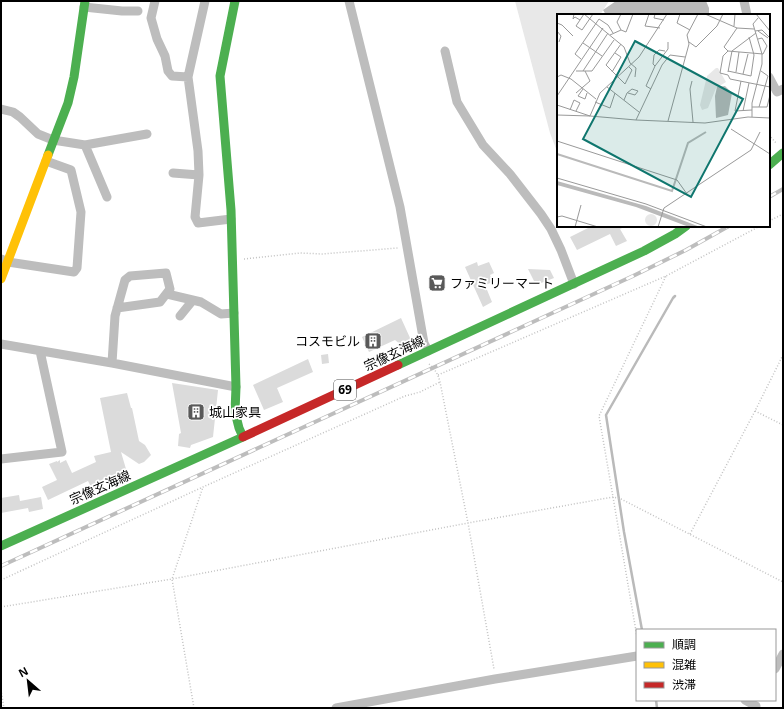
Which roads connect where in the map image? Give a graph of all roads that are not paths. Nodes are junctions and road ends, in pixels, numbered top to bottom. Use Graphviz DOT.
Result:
graph roads {
  1 [pos="155,1"];
  2 [pos="205,1"];
  3 [pos="235,1"];
  4 [pos="349,1"];
  5 [pos="744,1"];
  6 [pos="84,4"];
  7 [pos="138,12"];
  8 [pos="747,14"];
  9 [pos="445,51"];
  10 [pos="188,77"];
  11 [pos="770,79"];
  12 [pos="783,89"];
  13 [pos="1,110"];
  14 [pos="147,134"];
  15 [pos="53,140"];
  16 [pos="85,145"];
  17 [pos="783,154"];
  18 [pos="46,161"];
  19 [pos="770,164"];
  20 [pos="173,173"];
  21 [pos="199,175"];
  22 [pos="107,197"];
  23 [pos="231,218"];
  24 [pos="684,227"];
  25 [pos="4,261"];
  26 [pos="1,279"];
  27 [pos="574,284"];
  28 [pos="167,294"];
  29 [pos="193,300"];
  30 [pos="117,308"];
  31 [pos="234,313"];
  32 [pos="180,316"];
  33 [pos="1,344"];
  34 [pos="40,351"];
  35 [pos="424,353"];
  36 [pos="112,363"];
  37 [pos="236,387"];
  38 [pos="243,437"];
  39 [pos="1,459"];
  40 [pos="1,546"];
  41 [pos="783,654"];
  42 [pos="636,656"];
  43 [pos="776,667"];
  44 [pos="747,701"];
  45 [pos="757,705"];
  46 [pos="336,708"];
  1 -- 10 [label="street"];
  2 -- 10 [label="street"];
  3 -- 23 [label="main road"];
  4 -- 35 [label="street"];
  5 -- 8 [label="street"];
  6 -- 7 [label="street"];
  6 -- 15 [label="main road"];
  9 -- 27 [label="street"];
  10 -- 21 [label="street"];
  11 -- 12 [label="street"];
  13 -- 15 [label="street"];
  14 -- 16 [label="street"];
  15 -- 16 [label="street"];
  15 -- 18 [label="main road"];
  16 -- 22 [label="street"];
  17 -- 19 [label="main road"];
  18 -- 25 [label="main road"];
  18 -- 25 [label="street"];
  20 -- 21 [label="street"];
  21 -- 23 [label="street"];
  23 -- 31 [label="main road"];
  24 -- 27 [label="main road, 宗像玄海線 / 69"];
  25 -- 26 [label="main road"];
  27 -- 35 [label="main road, 宗像玄海線 / 69"];
  28 -- 29 [label="street"];
  28 -- 30 [label="street"];
  28 -- 30 [label="street"];
  29 -- 31 [label="street"];
  29 -- 32 [label="street"];
  30 -- 36 [label="street"];
  31 -- 37 [label="main road"];
  33 -- 34 [label="street"];
  34 -- 36 [label="street"];
  34 -- 39 [label="street"];
  35 -- 38 [label="main road, 宗像玄海線 / 69"];
  36 -- 37 [label="street"];
  37 -- 38 [label="main road"];
  38 -- 40 [label="main road, 宗像玄海線 / 69"];
  41 -- 43 [label="street"];
  42 -- 46 [label="street"];
  44 -- 45 [label="street"];
}
